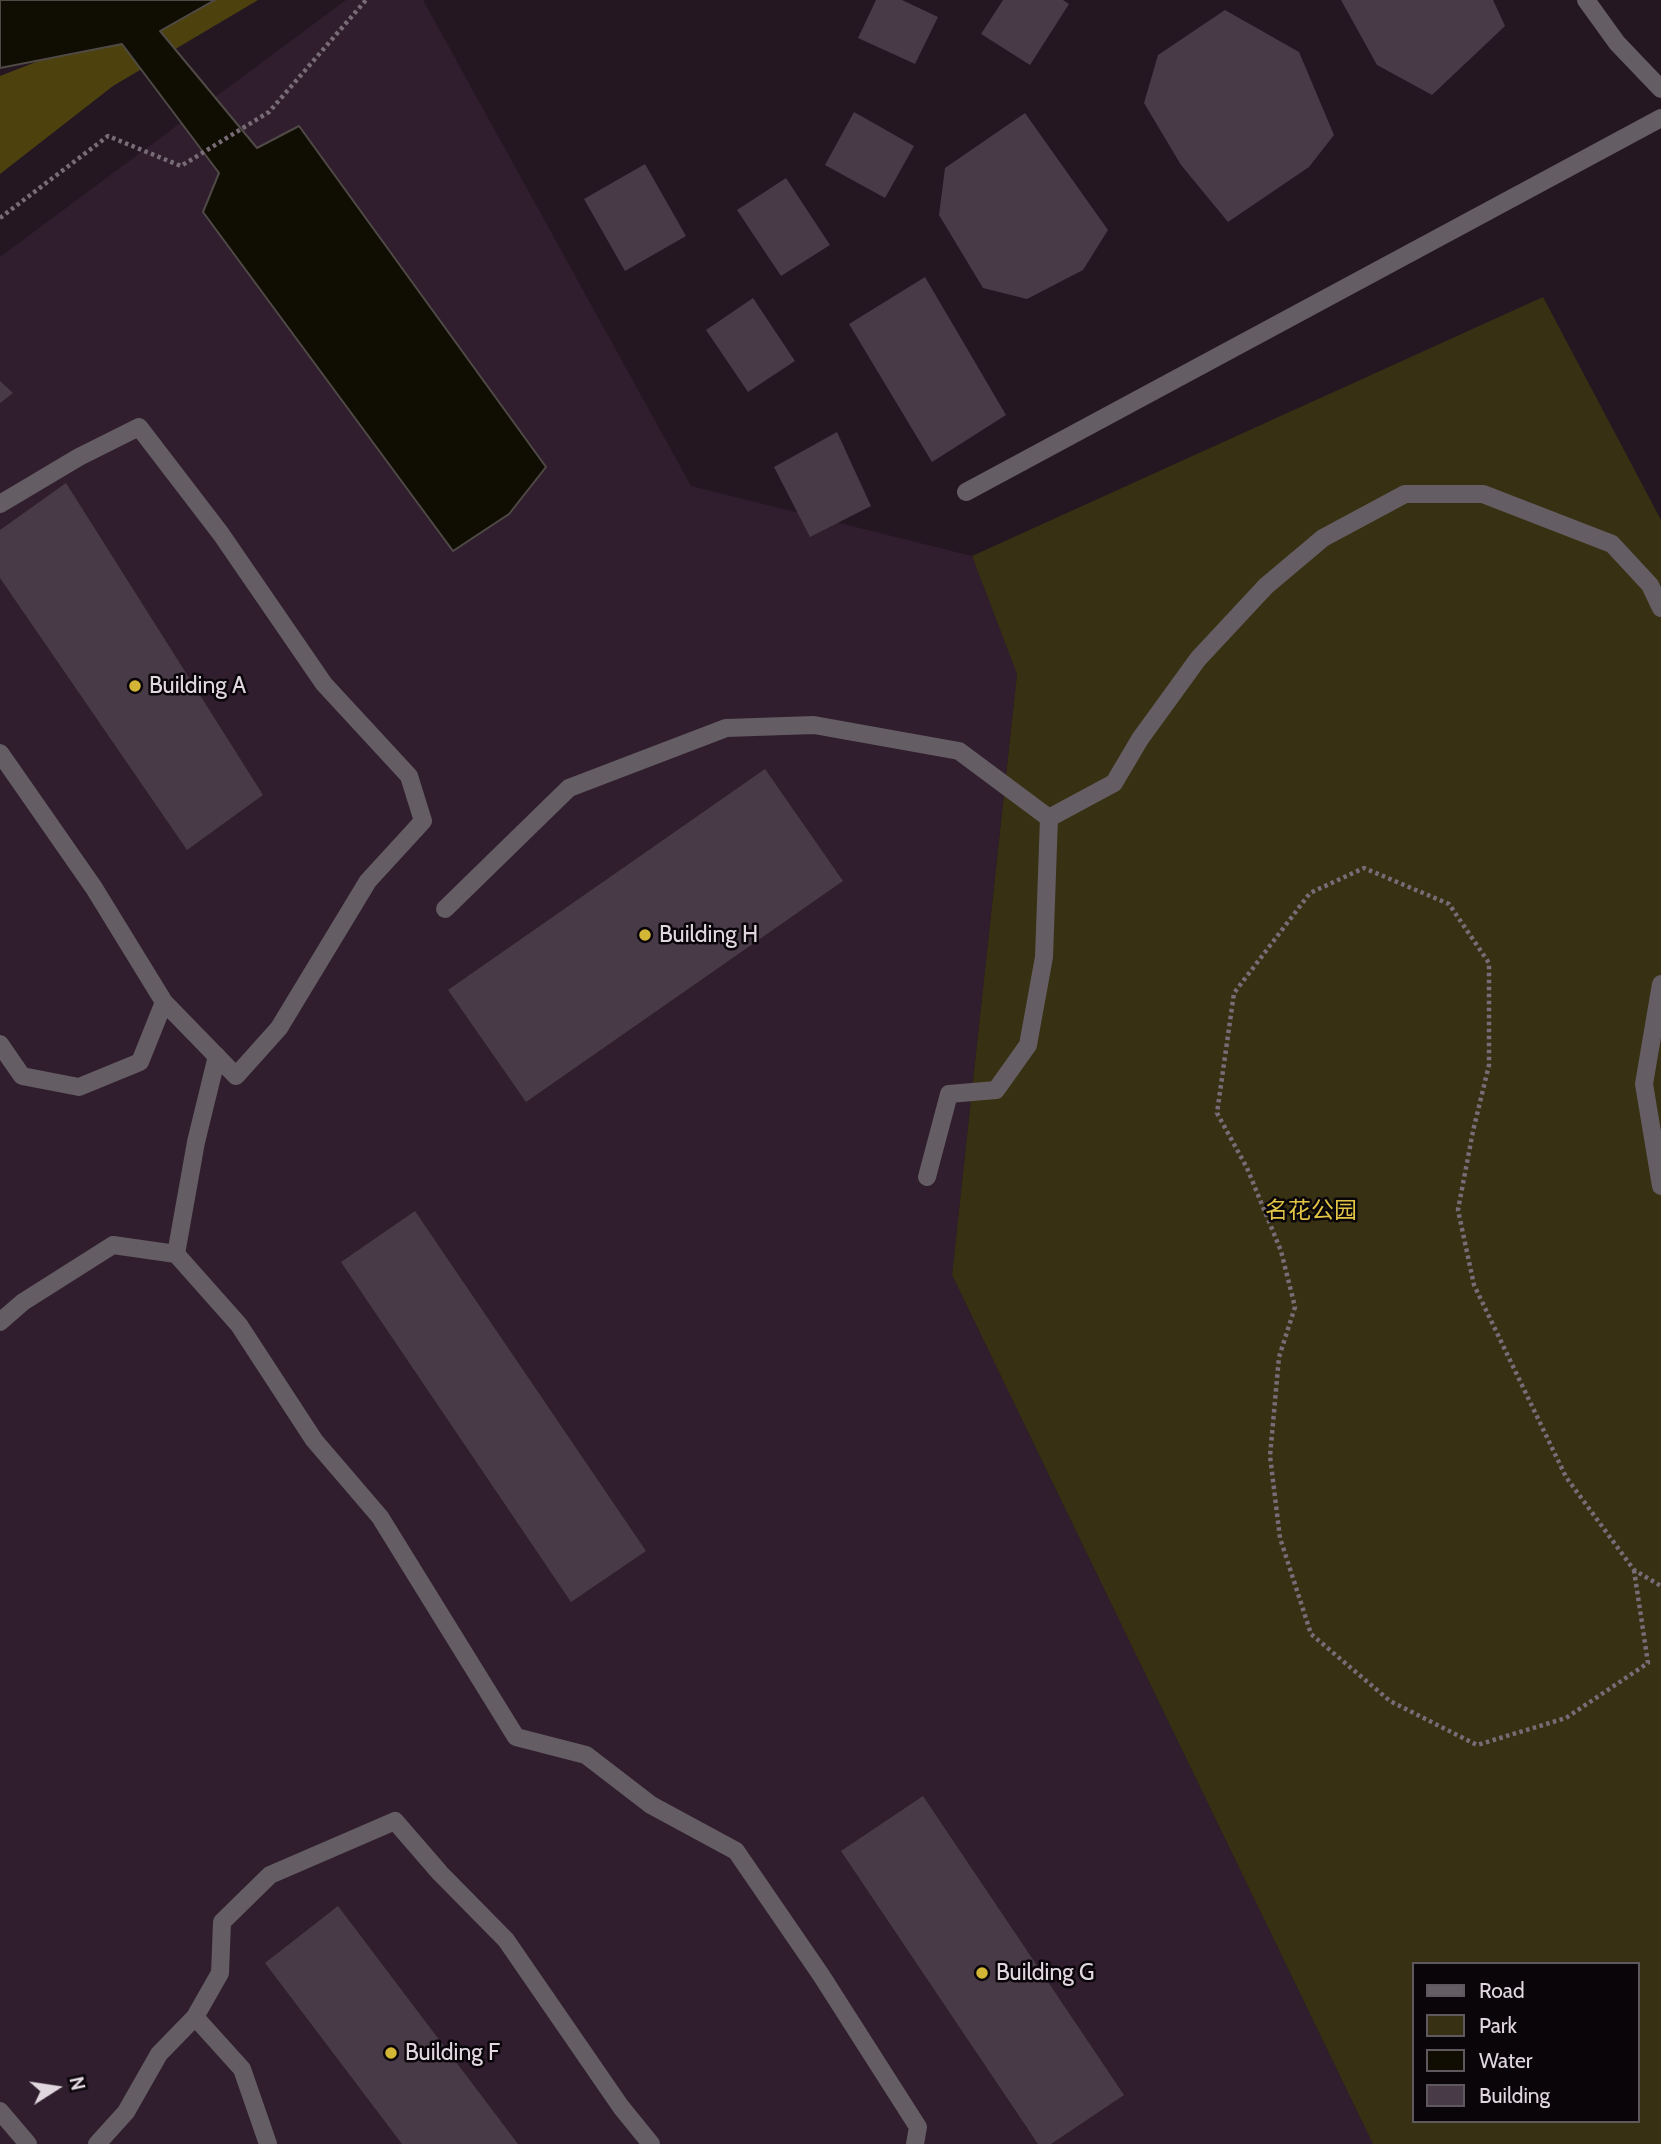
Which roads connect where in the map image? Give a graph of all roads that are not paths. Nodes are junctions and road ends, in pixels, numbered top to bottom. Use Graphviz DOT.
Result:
graph roads {
  1 [pos="1586,0"];
  2 [pos="1661,89"];
  3 [pos="1661,118"];
  4 [pos="966,492"];
  5 [pos="0,504"];
  6 [pos="1661,608"];
  7 [pos="0,752"];
  8 [pos="1049,818"];
  9 [pos="444,909"];
  10 [pos="1661,984"];
  11 [pos="164,1002"];
  12 [pos="0,1044"];
  13 [pos="217,1056"];
  14 [pos="927,1177"];
  15 [pos="1661,1186"];
  16 [pos="176,1254"];
  17 [pos="0,1322"];
  18 [pos="195,2017"];
  19 [pos="0,2110"];
  20 [pos="28,2144"];
  21 [pos="97,2144"];
  22 [pos="268,2144"];
  23 [pos="651,2144"];
  24 [pos="915,2144"];
  1 -- 2 [label="street"];
  3 -- 4 [label="street"];
  5 -- 13 [label="street"];
  6 -- 8 [label="street"];
  7 -- 11 [label="street"];
  8 -- 9 [label="street"];
  8 -- 14 [label="street"];
  10 -- 15 [label="street"];
  11 -- 12 [label="street"];
  11 -- 13 [label="street"];
  13 -- 16 [label="street"];
  16 -- 17 [label="street"];
  16 -- 24 [label="street"];
  18 -- 21 [label="street"];
  18 -- 22 [label="street"];
  18 -- 23 [label="street"];
  19 -- 20 [label="street"];
}
